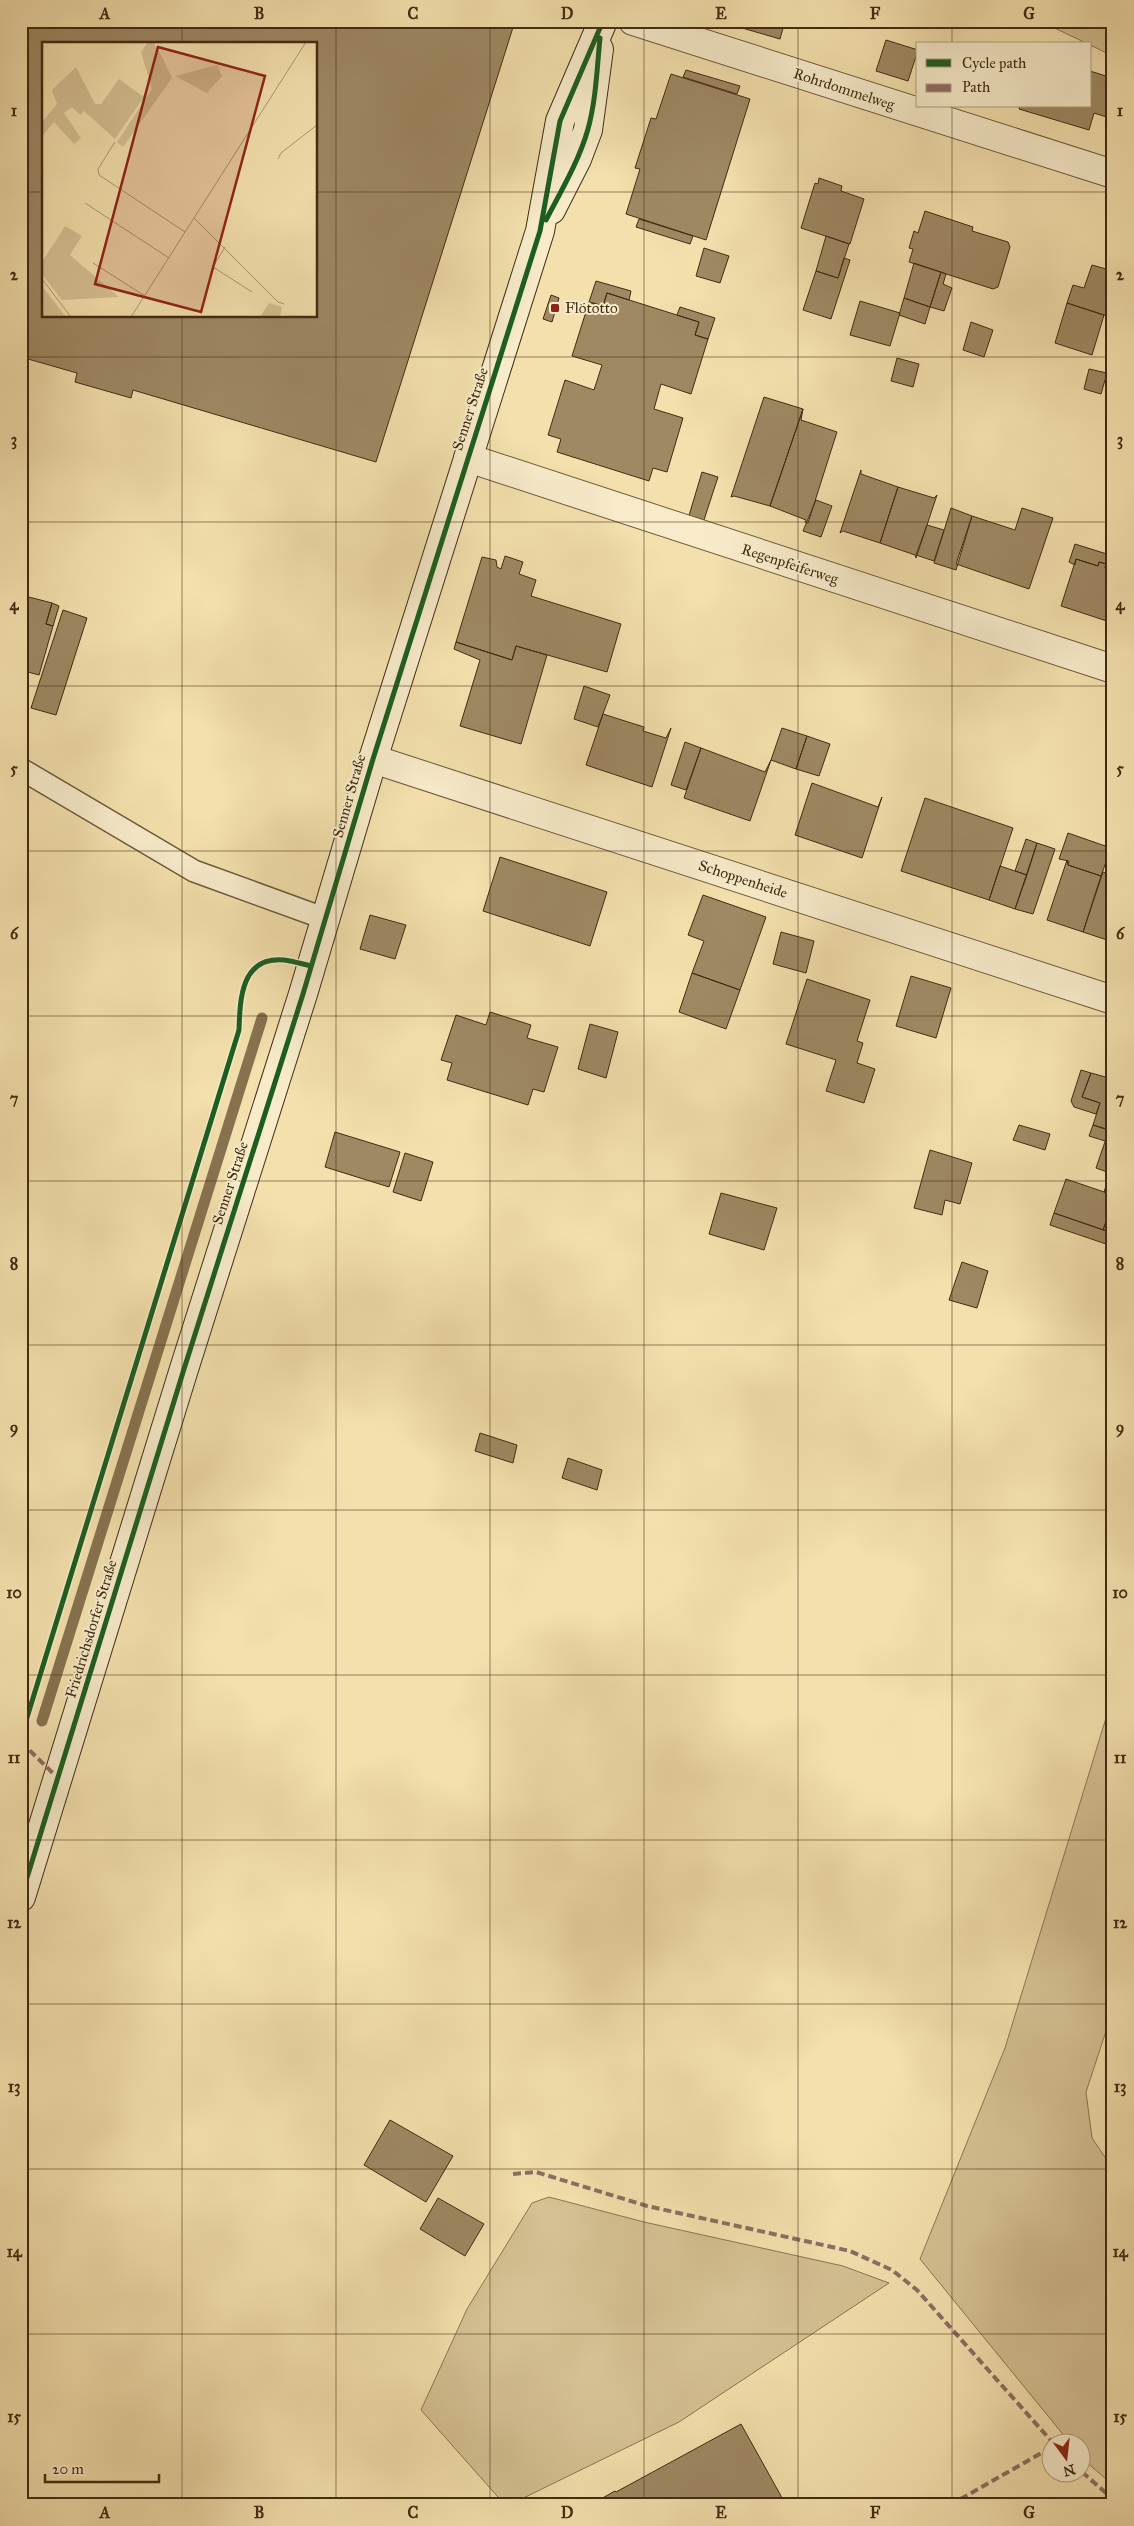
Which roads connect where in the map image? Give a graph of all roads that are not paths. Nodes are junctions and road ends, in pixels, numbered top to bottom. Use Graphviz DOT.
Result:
graph roads {
  1 [pos="633,21"];
  2 [pos="602,23"];
  3 [pos="1113,174"];
  4 [pos="468,458"];
  5 [pos="1113,669"];
  6 [pos="373,758"];
  7 [pos="21,769"];
  8 [pos="326,919"];
  9 [pos="1113,1000"];
  10 [pos="184,1369"];
  11 [pos="21,1897"];
  1 -- 3 [label="main road, Rohrdommelweg"];
  2 -- 4 [label="main road, Senner Straße"];
  4 -- 5 [label="main road, Regenpfeiferweg"];
  4 -- 6 [label="main road, Senner Straße"];
  6 -- 8 [label="main road, Senner Straße"];
  6 -- 9 [label="main road, Schoppenheide"];
  7 -- 8 [label="lane"];
  8 -- 10 [label="main road, Senner Straße"];
  10 -- 11 [label="main road, Friedrichsdorfer Straße"];
}
